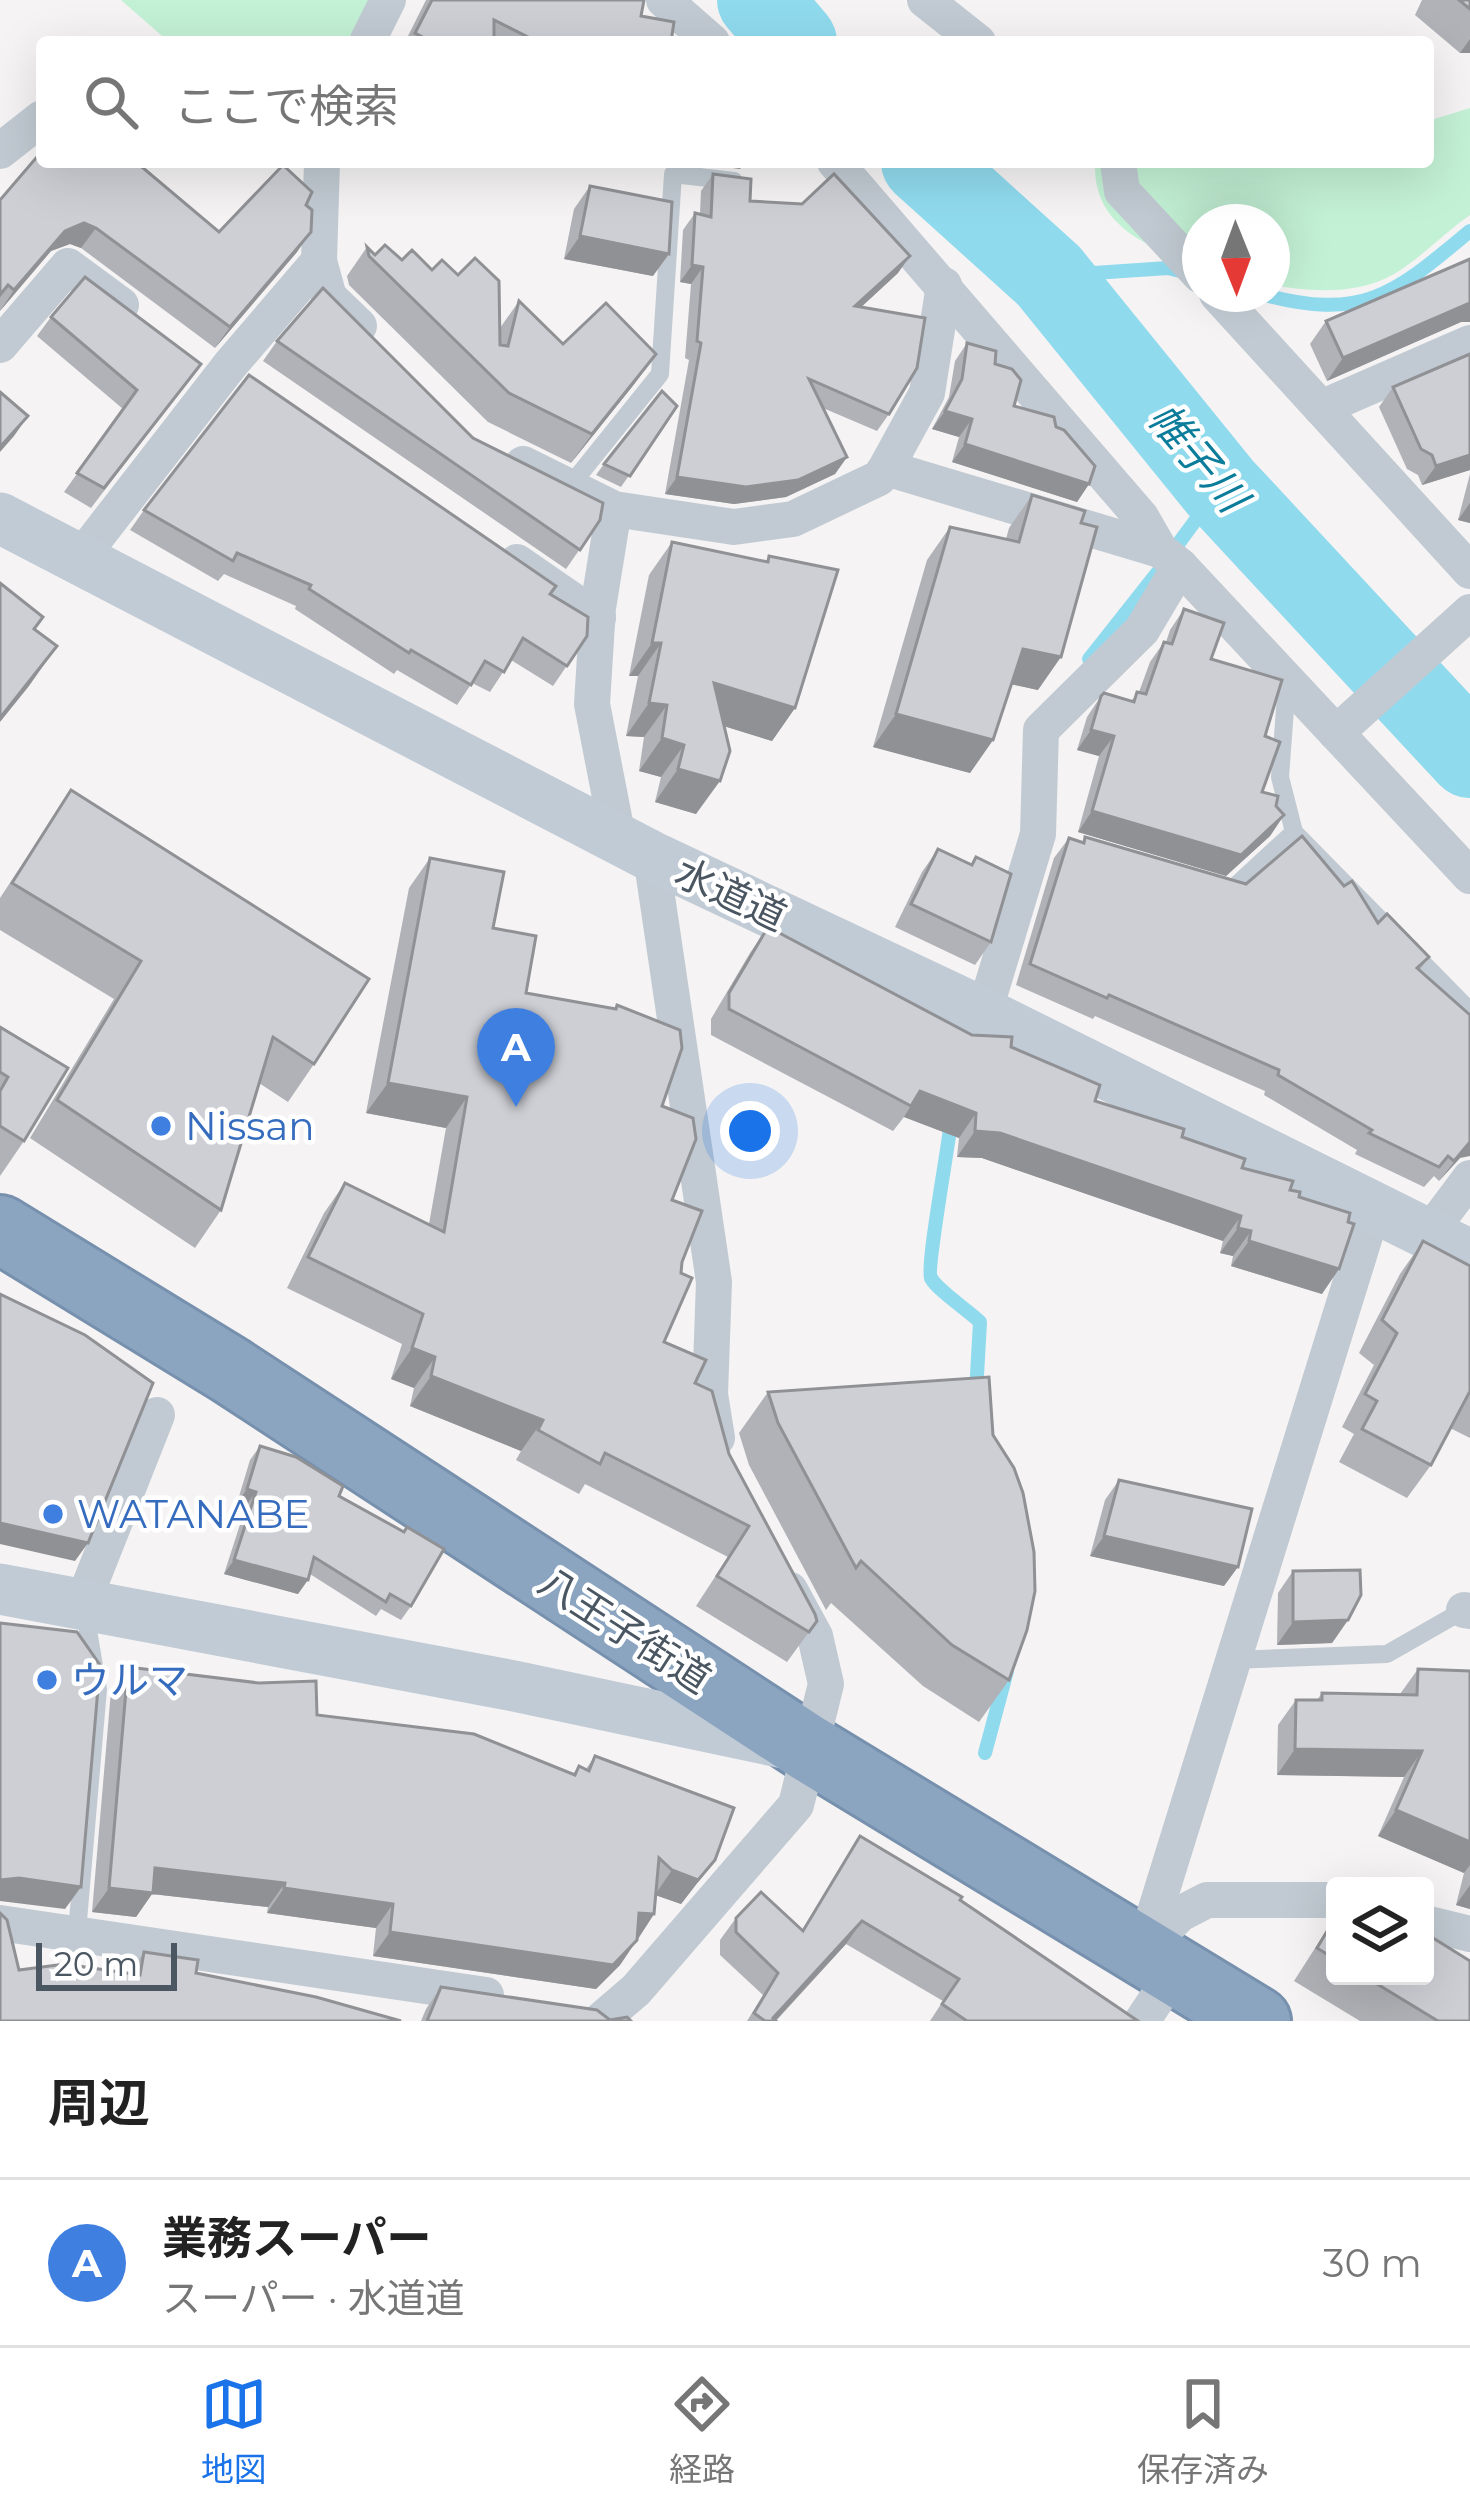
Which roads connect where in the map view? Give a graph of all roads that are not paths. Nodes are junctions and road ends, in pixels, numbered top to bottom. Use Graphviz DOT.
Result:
graph roads {
  1 [pos="388,0"];
  2 [pos="664,0"];
  3 [pos="925,0"];
  4 [pos="370,36"];
  5 [pos="705,36"];
  6 [pos="970,36"];
  7 [pos="36,123"];
  8 [pos="0,151"];
  9 [pos="322,168"];
  10 [pos="841,168"];
  11 [pos="1119,168"];
  12 [pos="745,182"];
  13 [pos="1182,256"];
  14 [pos="319,261"];
  15 [pos="944,285"];
  16 [pos="1233,312"];
  17 [pos="144,322"];
  18 [pos="1470,343"];
  19 [pos="0,345"];
  20 [pos="377,345"];
  21 [pos="1321,408"];
  22 [pos="494,450"];
  23 [pos="886,468"];
  24 [pos="570,486"];
  25 [pos="614,509"];
  26 [pos="0,518"];
  27 [pos="482,538"];
  28 [pos="81,557"];
  29 [pos="1170,558"];
  30 [pos="1470,571"];
  31 [pos="1466,615"];
  32 [pos="598,618"];
  33 [pos="1287,681"];
  34 [pos="1336,733"];
  35 [pos="1294,832"];
  36 [pos="634,847"];
  37 [pos="1470,876"];
  38 [pos="1208,884"];
  39 [pos="1470,1011"];
  40 [pos="984,1013"];
  41 [pos="1470,1178"];
  42 [pos="1375,1207"];
  43 [pos="0,1229"];
  44 [pos="1449,1244"];
  45 [pos="157,1415"];
  46 [pos="728,1474"];
  47 [pos="772,1555"];
  48 [pos="0,1589"];
  49 [pos="83,1602"];
  50 [pos="1467,1611"];
  51 [pos="1231,1660"];
  52 [pos="808,1748"];
  53 [pos="1326,1900"];
  54 [pos="0,1923"];
  55 [pos="1434,1925"];
  56 [pos="77,1932"];
  57 [pos="1470,1934"];
  58 [pos="1154,1981"];
  59 [pos="515,2000"];
  60 [pos="562,2007"];
  61 [pos="604,2018"];
  62 [pos="1257,2021"];
  1 -- 4 [label="street"];
  2 -- 5 [label="street"];
  3 -- 6 [label="street"];
  7 -- 8 [label="street"];
  9 -- 14 [label="street"];
  10 -- 15 [label="street"];
  11 -- 13 [label="street"];
  12 -- 24 [label="lane"];
  14 -- 20 [label="street"];
  14 -- 28 [label="street"];
  15 -- 23 [label="street"];
  15 -- 29 [label="street"];
  16 -- 21 [label="street"];
  17 -- 19 [label="street"];
  18 -- 21 [label="street"];
  21 -- 30 [label="street"];
  22 -- 24 [label="street"];
  23 -- 25 [label="street"];
  23 -- 29 [label="street"];
  24 -- 25 [label="street"];
  25 -- 32 [label="street"];
  26 -- 28 [label="street, 水道道"];
  27 -- 32 [label="street"];
  28 -- 36 [label="street, 水道道"];
  29 -- 33 [label="street"];
  29 -- 40 [label="street"];
  31 -- 34 [label="street"];
  32 -- 36 [label="street"];
  33 -- 34 [label="street"];
  33 -- 35 [label="lane"];
  34 -- 37 [label="street"];
  35 -- 38 [label="lane"];
  35 -- 39 [label="lane"];
  36 -- 40 [label="street, 水道道"];
  36 -- 46 [label="street"];
  40 -- 42 [label="street, 水道道"];
  41 -- 44 [label="street"];
  42 -- 44 [label="street, 水道道"];
  42 -- 51 [label="street"];
  43 -- 52 [label="highway, 八王子街道"];
  45 -- 49 [label="street"];
  47 -- 52 [label="street"];
  48 -- 49 [label="street"];
  49 -- 52 [label="street"];
  49 -- 56 [label="lane"];
  50 -- 51 [label="lane"];
  51 -- 58 [label="street"];
  52 -- 58 [label="highway, 八王子街道"];
  52 -- 61 [label="street"];
  53 -- 58 [label="street"];
  54 -- 56 [label="street"];
  55 -- 57 [label="street"];
  56 -- 59 [label="street"];
  58 -- 62 [label="highway, 八王子街道"];
  60 -- 61 [label="street"];
}
